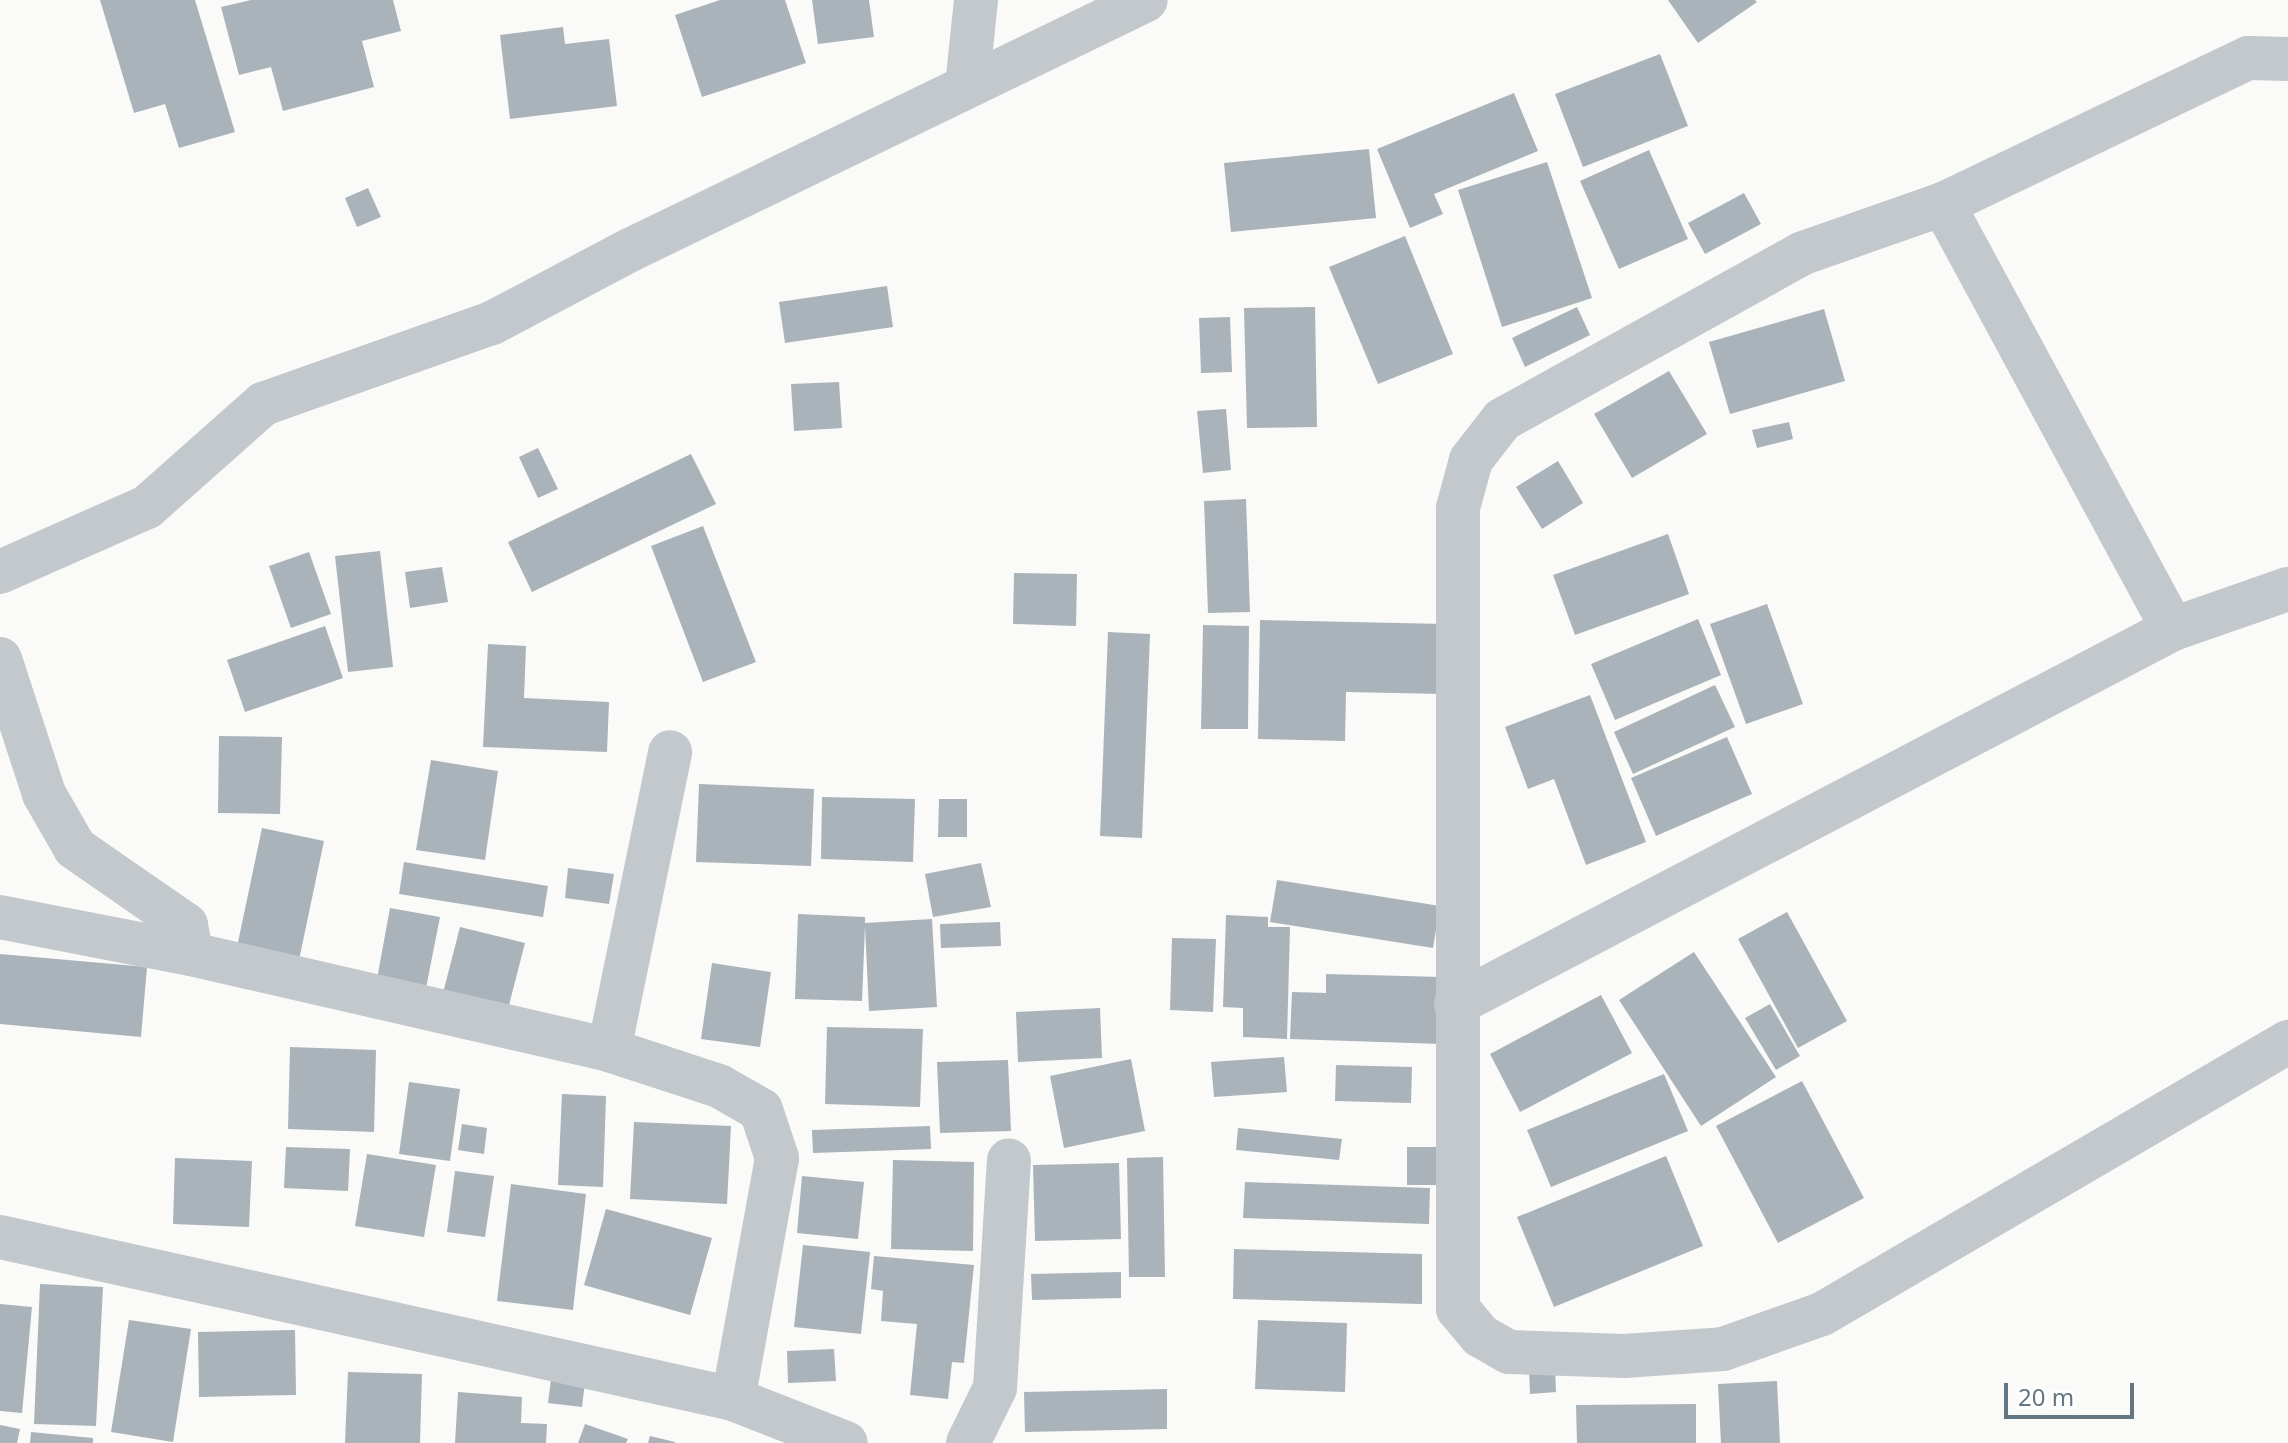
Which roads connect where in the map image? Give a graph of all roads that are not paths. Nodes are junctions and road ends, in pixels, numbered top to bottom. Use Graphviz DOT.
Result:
graph roads {
  1 [pos="976,0"];
  2 [pos="1146,0"];
  3 [pos="2285,53"];
  4 [pos="967,86"];
  5 [pos="1943,204"];
  6 [pos="0,572"];
  7 [pos="2288,589"];
  8 [pos="2173,629"];
  9 [pos="0,659"];
  10 [pos="670,752"];
  11 [pos="0,917"];
  12 [pos="191,954"];
  13 [pos="1456,1004"];
  14 [pos="2288,1042"];
  15 [pos="609,1050"];
  16 [pos="1009,1160"];
  17 [pos="0,1237"];
  18 [pos="733,1399"];
  19 [pos="846,1443"];
  20 [pos="968,1443"];
  1 -- 4 [label="street"];
  2 -- 4 [label="street"];
  3 -- 5 [label="street"];
  4 -- 6 [label="street"];
  5 -- 8 [label="street"];
  5 -- 13 [label="street"];
  7 -- 8 [label="street"];
  8 -- 13 [label="street"];
  9 -- 12 [label="street"];
  10 -- 15 [label="street"];
  11 -- 12 [label="street"];
  12 -- 15 [label="street"];
  13 -- 14 [label="street"];
  15 -- 18 [label="street"];
  16 -- 20 [label="street"];
  17 -- 18 [label="street"];
  18 -- 19 [label="street"];
}
